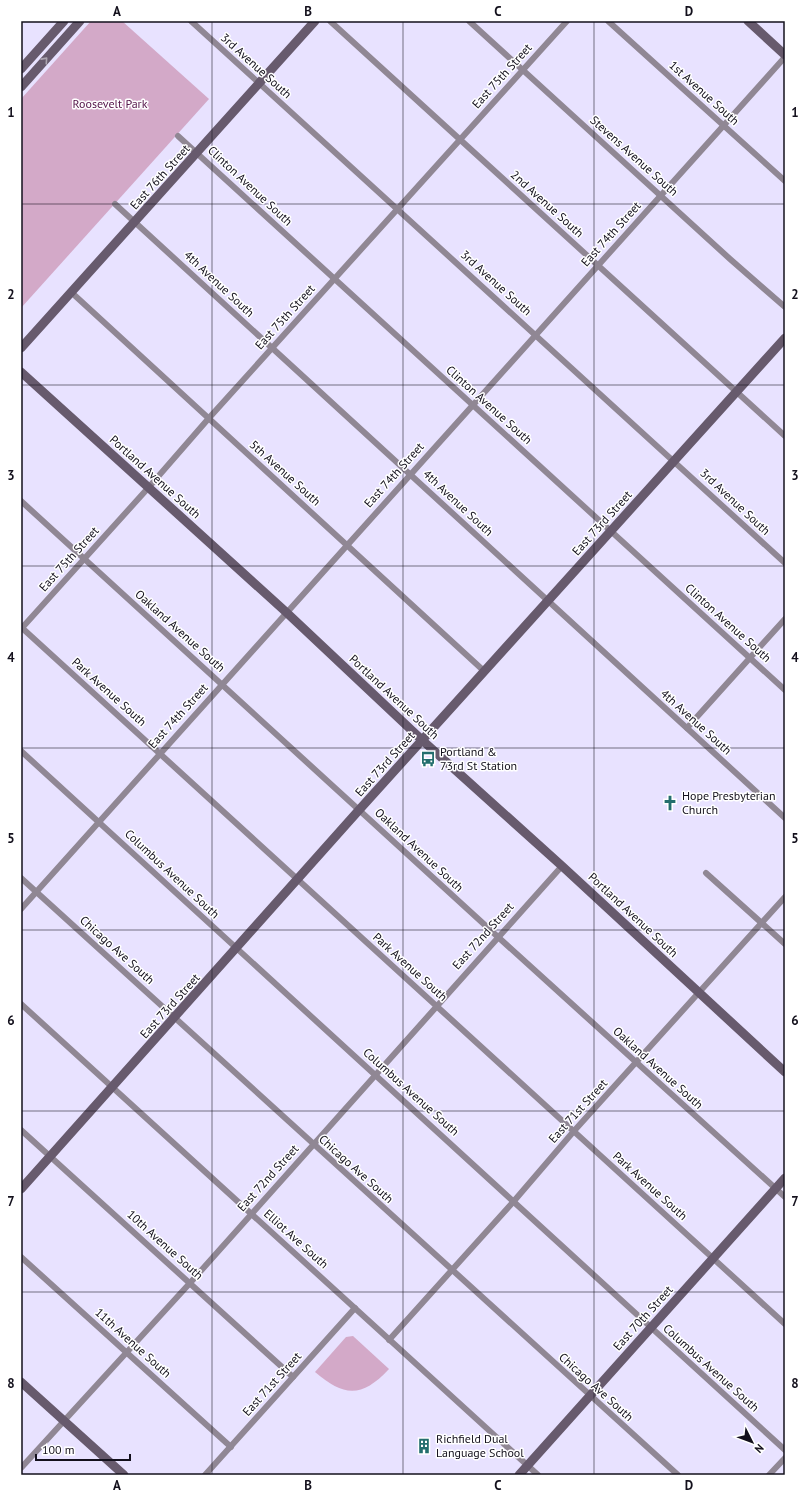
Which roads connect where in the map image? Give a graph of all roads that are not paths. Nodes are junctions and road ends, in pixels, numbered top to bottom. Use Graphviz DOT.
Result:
graph roads {
  1 [pos="64,21"];
  2 [pos="80,21"];
  3 [pos="191,21"];
  4 [pos="315,21"];
  5 [pos="330,21"];
  6 [pos="469,21"];
  7 [pos="567,21"];
  8 [pos="608,21"];
  9 [pos="748,21"];
  10 [pos="785,56"];
  11 [pos="21,69"];
  12 [pos="523,70"];
  13 [pos="259,83"];
  14 [pos="21,87"];
  15 [pos="724,125"];
  16 [pos="178,136"];
  17 [pos="460,139"];
  18 [pos="198,153"];
  19 [pos="785,182"];
  20 [pos="661,195"];
  21 [pos="115,204"];
  22 [pos="397,209"];
  23 [pos="135,222"];
  24 [pos="598,265"];
  25 [pos="335,278"];
  26 [pos="71,292"];
  27 [pos="785,307"];
  28 [pos="536,334"];
  29 [pos="785,338"];
  30 [pos="21,348"];
  31 [pos="272,348"];
  32 [pos="21,372"];
  33 [pos="737,391"];
  34 [pos="473,404"];
  35 [pos="209,418"];
  36 [pos="785,436"];
  37 [pos="674,461"];
  38 [pos="410,474"];
  39 [pos="149,487"];
  40 [pos="21,500"];
  41 [pos="611,531"];
  42 [pos="347,544"];
  43 [pos="84,558"];
  44 [pos="785,563"];
  45 [pos="548,601"];
  46 [pos="286,612"];
  47 [pos="785,618"];
  48 [pos="21,628"];
  49 [pos="750,658"];
  50 [pos="484,671"];
  51 [pos="222,684"];
  52 [pos="785,690"];
  53 [pos="687,728"];
  54 [pos="422,740"];
  55 [pos="21,751"];
  56 [pos="160,753"];
  57 [pos="359,810"];
  58 [pos="785,818"];
  59 [pos="99,822"];
  60 [pos="562,866"];
  61 [pos="706,873"];
  62 [pos="21,878"];
  63 [pos="298,879"];
  64 [pos="36,892"];
  65 [pos="785,898"];
  66 [pos="21,909"];
  67 [pos="762,924"];
  68 [pos="498,937"];
  69 [pos="785,944"];
  70 [pos="237,949"];
  71 [pos="699,993"];
  72 [pos="21,1004"];
  73 [pos="436,1006"];
  74 [pos="175,1018"];
  75 [pos="636,1062"];
  76 [pos="785,1072"];
  77 [pos="376,1075"];
  78 [pos="113,1087"];
  79 [pos="21,1130"];
  80 [pos="574,1132"];
  81 [pos="313,1144"];
  82 [pos="50,1156"];
  83 [pos="785,1178"];
  84 [pos="775,1188"];
  85 [pos="21,1189"];
  86 [pos="785,1197"];
  87 [pos="514,1201"];
  88 [pos="251,1214"];
  89 [pos="21,1256"];
  90 [pos="713,1258"];
  91 [pos="452,1270"];
  92 [pos="190,1283"];
  93 [pos="355,1308"];
  94 [pos="785,1324"];
  95 [pos="651,1328"];
  96 [pos="389,1340"];
  97 [pos="126,1352"];
  98 [pos="293,1377"];
  99 [pos="21,1382"];
  100 [pos="590,1396"];
  101 [pos="64,1421"];
  102 [pos="231,1447"];
  103 [pos="785,1450"];
  104 [pos="785,1458"];
  105 [pos="528,1466"];
  106 [pos="21,1468"];
  107 [pos="124,1475"];
  108 [pos="205,1475"];
  109 [pos="519,1475"];
  110 [pos="538,1475"];
  111 [pos="678,1475"];
  112 [pos="769,1475"];
  1 -- 11 [label="street"];
  14 -- 2 [label="street, one-way"];
  3 -- 13 [label="street, 3rd Avenue South"];
  4 -- 13 [label="street, East 76th Street"];
  5 -- 17 [label="street, 2nd Avenue South"];
  6 -- 12 [label="street, Stevens Avenue South"];
  7 -- 12 [label="street, East 75th Street"];
  8 -- 15 [label="street, 1st Avenue South"];
  9 -- 10 [label="street"];
  10 -- 15 [label="street, East 74th Street"];
  12 -- 17 [label="street, East 75th Street"];
  12 -- 20 [label="street, Stevens Avenue South"];
  13 -- 18 [label="street, East 76th Street"];
  13 -- 22 [label="street, 3rd Avenue South"];
  15 -- 19 [label="street, 1st Avenue South"];
  15 -- 20 [label="street, East 74th Street"];
  16 -- 18 [label="street, Clinton Avenue South"];
  17 -- 22 [label="street, East 75th Street"];
  17 -- 24 [label="street, 2nd Avenue South"];
  18 -- 23 [label="street, East 76th Street"];
  18 -- 25 [label="street, Clinton Avenue South"];
  20 -- 24 [label="street, East 74th Street"];
  20 -- 27 [label="street, Stevens Avenue South"];
  21 -- 23 [label="street, 4th Avenue South"];
  22 -- 25 [label="street, East 75th Street"];
  22 -- 28 [label="street, 3rd Avenue South"];
  23 -- 26 [label="street, East 76th Street"];
  23 -- 31 [label="street, 4th Avenue South"];
  24 -- 28 [label="street, East 74th Street"];
  24 -- 33 [label="street, 2nd Avenue South"];
  25 -- 31 [label="street, East 75th Street"];
  25 -- 34 [label="street, Clinton Avenue South"];
  26 -- 30 [label="street, East 76th Street"];
  26 -- 35 [label="street, 5th Avenue South"];
  28 -- 34 [label="street, East 74th Street"];
  28 -- 37 [label="street, 3rd Avenue South"];
  29 -- 33 [label="street, East 73rd Street"];
  31 -- 35 [label="street, East 75th Street"];
  31 -- 38 [label="street, 4th Avenue South"];
  32 -- 39 [label="street, Portland Avenue South"];
  33 -- 36 [label="street, 2nd Avenue South"];
  33 -- 37 [label="street, East 73rd Street"];
  34 -- 38 [label="street, East 74th Street"];
  34 -- 41 [label="street, Clinton Avenue South"];
  35 -- 39 [label="street, East 75th Street"];
  35 -- 42 [label="street, 5th Avenue South"];
  37 -- 41 [label="street, East 73rd Street"];
  37 -- 44 [label="street, 3rd Avenue South"];
  38 -- 42 [label="street, East 74th Street"];
  38 -- 45 [label="street, 4th Avenue South"];
  39 -- 43 [label="street, East 75th Street"];
  39 -- 46 [label="street, Portland Avenue South"];
  40 -- 43 [label="street, Oakland Avenue South"];
  41 -- 45 [label="street, East 73rd Street"];
  41 -- 49 [label="street, Clinton Avenue South"];
  42 -- 46 [label="street, East 74th Street"];
  42 -- 50 [label="street, 5th Avenue South"];
  43 -- 48 [label="street, East 75th Street"];
  43 -- 51 [label="street, Oakland Avenue South"];
  45 -- 50 [label="street, East 73rd Street"];
  45 -- 53 [label="street, 4th Avenue South"];
  46 -- 51 [label="street, East 74th Street"];
  46 -- 54 [label="street, Portland Avenue South"];
  47 -- 49 [label="street"];
  48 -- 56 [label="street, Park Avenue South"];
  49 -- 52 [label="street, Clinton Avenue South"];
  49 -- 53 [label="street"];
  50 -- 54 [label="street, East 73rd Street"];
  51 -- 56 [label="street, East 74th Street"];
  51 -- 57 [label="street, Oakland Avenue South"];
  53 -- 58 [label="street, 4th Avenue South"];
  54 -- 57 [label="street, East 73rd Street"];
  54 -- 60 [label="street, Portland Avenue South"];
  55 -- 59 [label="street, Columbus Avenue South"];
  56 -- 59 [label="street, East 74th Street"];
  56 -- 63 [label="street, Park Avenue South"];
  57 -- 63 [label="street, East 73rd Street"];
  57 -- 68 [label="street, Oakland Avenue South"];
  59 -- 64 [label="street, East 74th Street"];
  59 -- 70 [label="street, Columbus Avenue South"];
  60 -- 68 [label="street, East 72nd Street"];
  60 -- 71 [label="street, Portland Avenue South"];
  61 -- 67 [label="street"];
  62 -- 64 [label="street, Chicago Ave South"];
  63 -- 70 [label="street, East 73rd Street"];
  63 -- 73 [label="street, Park Avenue South"];
  64 -- 66 [label="street, East 74th Street"];
  64 -- 74 [label="street, Chicago Ave South"];
  65 -- 67 [label="street, East 71st Street"];
  67 -- 69 [label="street"];
  67 -- 71 [label="street, East 71st Street"];
  68 -- 73 [label="street, East 72nd Street"];
  68 -- 75 [label="street, Oakland Avenue South"];
  70 -- 74 [label="street, East 73rd Street"];
  70 -- 77 [label="street, Columbus Avenue South"];
  71 -- 75 [label="street, East 71st Street"];
  71 -- 76 [label="street, Portland Avenue South"];
  72 -- 78 [label="street, Elliot Ave South"];
  73 -- 77 [label="street, East 72nd Street"];
  73 -- 80 [label="street, Park Avenue South"];
  74 -- 78 [label="street, East 73rd Street"];
  74 -- 81 [label="street, Chicago Ave South"];
  75 -- 80 [label="street, East 71st Street"];
  75 -- 84 [label="street, Oakland Avenue South"];
  77 -- 81 [label="street, East 72nd Street"];
  77 -- 87 [label="street, Columbus Avenue South"];
  78 -- 82 [label="street, East 73rd Street"];
  78 -- 88 [label="street, Elliot Ave South"];
  79 -- 82 [label="street, 10th Avenue South"];
  80 -- 87 [label="street, East 71st Street"];
  80 -- 90 [label="street, Park Avenue South"];
  81 -- 88 [label="street, East 72nd Street"];
  81 -- 91 [label="street, Chicago Ave South"];
  82 -- 85 [label="street, East 73rd Street"];
  82 -- 92 [label="street, 10th Avenue South"];
  83 -- 84 [label="street, East 70th Street"];
  84 -- 86 [label="street, Oakland Avenue South"];
  84 -- 90 [label="street, East 70th Street"];
  87 -- 91 [label="street, East 71st Street"];
  87 -- 95 [label="street, Columbus Avenue South"];
  88 -- 92 [label="street, East 72nd Street"];
  88 -- 93 [label="street, Elliot Ave South"];
  89 -- 97 [label="street, 11th Avenue South"];
  90 -- 94 [label="street, Park Avenue South"];
  90 -- 95 [label="street, East 70th Street"];
  91 -- 96 [label="street, East 71st Street"];
  91 -- 100 [label="street, Chicago Ave South"];
  92 -- 97 [label="street, East 72nd Street"];
  92 -- 98 [label="street, 10th Avenue South"];
  93 -- 96 [label="street, Elliot Ave South"];
  93 -- 98 [label="street, East 71st Street"];
  95 -- 100 [label="street, East 70th Street"];
  95 -- 103 [label="street, Columbus Avenue South"];
  96 -- 105 [label="street, Elliot Ave South"];
  97 -- 101 [label="street, East 72nd Street"];
  97 -- 102 [label="street, 11th Avenue South"];
  98 -- 102 [label="street, East 71st Street"];
  99 -- 101 [label="street"];
  100 -- 105 [label="street, East 70th Street"];
  100 -- 111 [label="street, Chicago Ave South"];
  101 -- 106 [label="street, East 72nd Street"];
  101 -- 107 [label="street"];
  102 -- 108 [label="street, East 71st Street"];
  104 -- 112 [label="street"];
  105 -- 109 [label="street, East 70th Street"];
  105 -- 110 [label="street, Elliot Ave South"];
}
